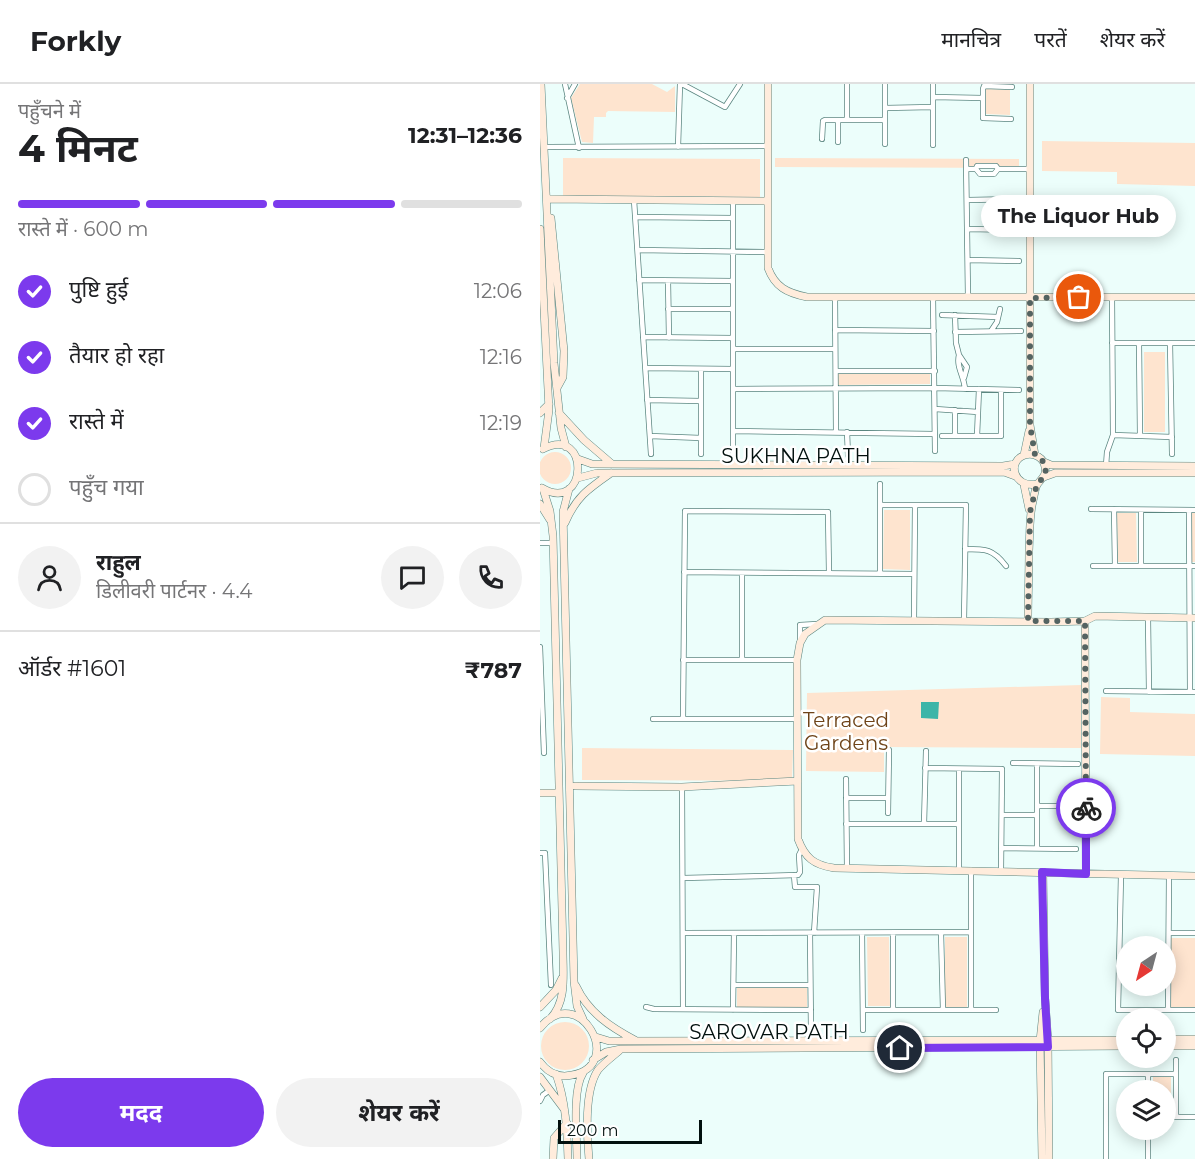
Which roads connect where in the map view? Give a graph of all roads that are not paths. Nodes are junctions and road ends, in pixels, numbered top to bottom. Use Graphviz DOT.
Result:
graph roads {
  1 [pos="543,84"];
  2 [pos="565,84"];
  3 [pos="576,84"];
  4 [pos="681,84"];
  5 [pos="740,84"];
  6 [pos="768,84"];
  7 [pos="847,84"];
  8 [pos="885,84"];
  9 [pos="933,84"];
  10 [pos="1030,84"];
  11 [pos="1012,87"];
  12 [pos="933,97"];
  13 [pos="567,98"];
  14 [pos="983,98"];
  15 [pos="933,107"];
  16 [pos="885,108"];
  17 [pos="1011,119"];
  18 [pos="838,120"];
  19 [pos="847,120"];
  20 [pos="885,120"];
  21 [pos="822,139"];
  22 [pos="837,142"];
  23 [pos="885,144"];
  24 [pos="933,145"];
  25 [pos="767,146"];
  26 [pos="548,147"];
  27 [pos="678,147"];
  28 [pos="579,148"];
  29 [pos="966,160"];
  30 [pos="967,169"];
  31 [pos="1030,169"];
  32 [pos="550,199"];
  33 [pos="634,199"];
  34 [pos="1018,199"];
  35 [pos="968,200"];
  36 [pos="733,201"];
  37 [pos="768,201"];
  38 [pos="636,217"];
  39 [pos="733,218"];
  40 [pos="540,229"];
  41 [pos="968,229"];
  42 [pos="1018,230"];
  43 [pos="638,250"];
  44 [pos="733,251"];
  45 [pos="768,252"];
  46 [pos="968,260"];
  47 [pos="1019,261"];
  48 [pos="639,280"];
  49 [pos="668,281"];
  50 [pos="733,281"];
  51 [pos="835,297"];
  52 [pos="933,297"];
  53 [pos="968,297"];
  54 [pos="1112,297"];
  55 [pos="1195,297"];
  56 [pos="1030,298"];
  57 [pos="668,309"];
  58 [pos="733,309"];
  59 [pos="1000,309"];
  60 [pos="942,315"];
  61 [pos="955,315"];
  62 [pos="998,317"];
  63 [pos="835,330"];
  64 [pos="934,331"];
  65 [pos="991,331"];
  66 [pos="1021,331"];
  67 [pos="956,332"];
  68 [pos="643,337"];
  69 [pos="669,338"];
  70 [pos="733,338"];
  71 [pos="1112,343"];
  72 [pos="1139,343"];
  73 [pos="1170,343"];
  74 [pos="1195,343"];
  75 [pos="734,349"];
  76 [pos="835,349"];
  77 [pos="646,368"];
  78 [pos="701,369"];
  79 [pos="733,369"];
  80 [pos="836,371"];
  81 [pos="935,371"];
  82 [pos="557,388"];
  83 [pos="734,388"];
  84 [pos="836,388"];
  85 [pos="935,388"];
  86 [pos="965,388"];
  87 [pos="979,389"];
  88 [pos="1001,390"];
  89 [pos="1019,390"];
  90 [pos="647,400"];
  91 [pos="701,401"];
  92 [pos="549,404"];
  93 [pos="935,409"];
  94 [pos="955,410"];
  95 [pos="978,412"];
  96 [pos="540,413"];
  97 [pos="559,414"];
  98 [pos="1030,425"];
  99 [pos="734,431"];
  100 [pos="836,432"];
  101 [pos="847,432"];
  102 [pos="934,434"];
  103 [pos="1113,435"];
  104 [pos="650,436"];
  105 [pos="942,436"];
  106 [pos="955,436"];
  107 [pos="977,436"];
  108 [pos="1140,436"];
  109 [pos="1172,437"];
  110 [pos="701,438"];
  111 [pos="566,447"];
  112 [pos="542,449"];
  113 [pos="934,451"];
  114 [pos="733,453"];
  115 [pos="651,454"];
  116 [pos="701,454"];
  117 [pos="1172,454"];
  118 [pos="848,455"];
  119 [pos="1024,455"];
  120 [pos="1035,455"];
  121 [pos="578,459"];
  122 [pos="1044,462"];
  123 [pos="612,464"];
  124 [pos="1015,464"];
  125 [pos="1106,466"];
  126 [pos="1195,466"];
  127 [pos="610,473"];
  128 [pos="1195,473"];
  129 [pos="1015,476"];
  130 [pos="1044,477"];
  131 [pos="578,478"];
  132 [pos="880,484"];
  133 [pos="1037,484"];
  134 [pos="1024,485"];
  135 [pos="542,488"];
  136 [pos="568,489"];
  137 [pos="540,504"];
  138 [pos="880,505"];
  139 [pos="915,506"];
  140 [pos="1091,509"];
  141 [pos="1114,510"];
  142 [pos="1141,510"];
  143 [pos="1192,510"];
  144 [pos="1030,512"];
  145 [pos="552,522"];
  146 [pos="564,527"];
  147 [pos="540,543"];
  148 [pos="553,543"];
  149 [pos="965,549"];
  150 [pos="1006,566"];
  151 [pos="1093,566"];
  152 [pos="1114,566"];
  153 [pos="1141,566"];
  154 [pos="1189,566"];
  155 [pos="1195,566"];
  156 [pos="684,572"];
  157 [pos="742,573"];
  158 [pos="829,573"];
  159 [pos="880,573"];
  160 [pos="914,573"];
  161 [pos="1148,618"];
  162 [pos="1192,618"];
  163 [pos="914,620"];
  164 [pos="964,620"];
  165 [pos="1028,621"];
  166 [pos="1085,621"];
  167 [pos="540,647"];
  168 [pos="683,660"];
  169 [pos="742,660"];
  170 [pos="798,660"];
  171 [pos="1192,666"];
  172 [pos="1106,691"];
  173 [pos="1149,692"];
  174 [pos="1193,692"];
  175 [pos="653,718"];
  176 [pos="683,719"];
  177 [pos="797,720"];
  178 [pos="544,735"];
  179 [pos="555,735"];
  180 [pos="889,750"];
  181 [pos="926,751"];
  182 [pos="544,753"];
  183 [pos="1013,763"];
  184 [pos="1037,764"];
  185 [pos="1078,764"];
  186 [pos="925,768"];
  187 [pos="959,769"];
  188 [pos="846,779"];
  189 [pos="798,781"];
  190 [pos="575,786"];
  191 [pos="682,787"];
  192 [pos="540,793"];
  193 [pos="556,793"];
  194 [pos="846,798"];
  195 [pos="888,798"];
  196 [pos="1037,806"];
  197 [pos="1077,806"];
  198 [pos="888,813"];
  199 [pos="1002,815"];
  200 [pos="1037,815"];
  201 [pos="846,824"];
  202 [pos="924,824"];
  203 [pos="959,824"];
  204 [pos="1002,848"];
  205 [pos="1037,848"];
  206 [pos="802,849"];
  207 [pos="1076,849"];
  208 [pos="540,853"];
  209 [pos="847,868"];
  210 [pos="959,870"];
  211 [pos="971,870"];
  212 [pos="1001,871"];
  213 [pos="1042,872"];
  214 [pos="1086,874"];
  215 [pos="794,875"];
  216 [pos="1121,875"];
  217 [pos="1169,876"];
  218 [pos="1195,876"];
  219 [pos="683,878"];
  220 [pos="971,932"];
  221 [pos="683,933"];
  222 [pos="734,933"];
  223 [pos="812,933"];
  224 [pos="862,933"];
  225 [pos="893,933"];
  226 [pos="941,933"];
  227 [pos="1169,933"];
  228 [pos="1195,933"];
  229 [pos="549,944"];
  230 [pos="563,944"];
  231 [pos="563,976"];
  232 [pos="574,981"];
  233 [pos="551,985"];
  234 [pos="734,985"];
  235 [pos="810,985"];
  236 [pos="1045,998"];
  237 [pos="540,1007"];
  238 [pos="646,1007"];
  239 [pos="1118,1008"];
  240 [pos="1168,1008"];
  241 [pos="683,1009"];
  242 [pos="733,1010"];
  243 [pos="811,1010"];
  244 [pos="862,1010"];
  245 [pos="893,1010"];
  246 [pos="943,1010"];
  247 [pos="971,1010"];
  248 [pos="996,1010"];
  249 [pos="1176,1010"];
  250 [pos="1195,1010"];
  251 [pos="550,1019"];
  252 [pos="583,1019"];
  253 [pos="540,1028"];
  254 [pos="863,1030"];
  255 [pos="811,1031"];
  256 [pos="596,1037"];
  257 [pos="1176,1039"];
  258 [pos="1195,1039"];
  259 [pos="635,1041"];
  260 [pos="1116,1041"];
  261 [pos="1040,1044"];
  262 [pos="1048,1044"];
  263 [pos="1116,1046"];
  264 [pos="1176,1046"];
  265 [pos="1195,1046"];
  266 [pos="621,1049"];
  267 [pos="593,1060"];
  268 [pos="540,1062"];
  269 [pos="1176,1068"];
  270 [pos="584,1071"];
  271 [pos="556,1074"];
  272 [pos="1148,1074"];
  273 [pos="1176,1074"];
  274 [pos="540,1077"];
  275 [pos="1148,1080"];
  276 [pos="1176,1080"];
  277 [pos="550,1090"];
  278 [pos="589,1092"];
  279 [pos="540,1101"];
  280 [pos="565,1111"];
  281 [pos="577,1111"];
  282 [pos="1176,1117"];
  283 [pos="1195,1117"];
  284 [pos="567,1124"];
  285 [pos="577,1128"];
  286 [pos="1148,1140"];
  287 [pos="588,1143"];
  288 [pos="553,1159"];
  289 [pos="568,1159"];
  290 [pos="577,1159"];
  291 [pos="589,1159"];
  292 [pos="1042,1159"];
  293 [pos="1049,1159"];
  294 [pos="1106,1159"];
  295 [pos="1148,1159"];
  1 -- 26 [label="main road"];
  1 -- 82 [label="main road"];
  2 -- 13 [label="street"];
  3 -- 13 [label="street"];
  4 -- 5 [label="street"];
  4 -- 27 [label="street"];
  6 -- 25 [label="main road"];
  7 -- 19 [label="street"];
  8 -- 16 [label="street"];
  9 -- 12 [label="street"];
  10 -- 31 [label="main road"];
  11 -- 14 [label="street"];
  12 -- 14 [label="street"];
  12 -- 15 [label="street"];
  13 -- 28 [label="street"];
  14 -- 17 [label="street"];
  15 -- 16 [label="street"];
  15 -- 24 [label="street"];
  16 -- 20 [label="street"];
  18 -- 19 [label="street"];
  18 -- 21 [label="street"];
  18 -- 22 [label="street"];
  19 -- 20 [label="street"];
  20 -- 23 [label="street"];
  25 -- 27 [label="street"];
  25 -- 37 [label="main road"];
  26 -- 28 [label="street"];
  26 -- 32 [label="main road"];
  27 -- 28 [label="street"];
  29 -- 30 [label="street"];
  30 -- 31 [label="street"];
  30 -- 35 [label="street"];
  31 -- 56 [label="main road"];
  32 -- 33 [label="main road"];
  32 -- 82 [label="main road"];
  33 -- 36 [label="main road"];
  33 -- 38 [label="street"];
  34 -- 35 [label="street"];
  35 -- 41 [label="street"];
  36 -- 37 [label="main road"];
  36 -- 39 [label="street"];
  37 -- 45 [label="main road"];
  38 -- 39 [label="street"];
  38 -- 43 [label="street"];
  39 -- 44 [label="street"];
  40 -- 92 [label="main road"];
  41 -- 42 [label="street"];
  41 -- 46 [label="street"];
  43 -- 44 [label="street"];
  43 -- 48 [label="street"];
  44 -- 45 [label="street"];
  44 -- 50 [label="street"];
  45 -- 51 [label="main road"];
  46 -- 47 [label="street"];
  46 -- 53 [label="street"];
  48 -- 49 [label="street"];
  48 -- 68 [label="street"];
  49 -- 50 [label="street"];
  49 -- 57 [label="street"];
  50 -- 58 [label="street"];
  51 -- 52 [label="main road"];
  51 -- 63 [label="street"];
  52 -- 53 [label="main road"];
  52 -- 64 [label="street"];
  53 -- 56 [label="main road"];
  54 -- 55 [label="main road"];
  54 -- 56 [label="main road"];
  54 -- 71 [label="street"];
  56 -- 98 [label="main road"];
  57 -- 58 [label="street"];
  57 -- 69 [label="street"];
  58 -- 70 [label="street"];
  59 -- 62 [label="street"];
  60 -- 61 [label="street"];
  61 -- 62 [label="street"];
  61 -- 67 [label="street"];
  62 -- 65 [label="street"];
  63 -- 64 [label="street"];
  63 -- 76 [label="street"];
  64 -- 81 [label="street"];
  65 -- 66 [label="street"];
  65 -- 67 [label="street"];
  67 -- 86 [label="street"];
  68 -- 69 [label="street"];
  68 -- 77 [label="street"];
  69 -- 70 [label="street"];
  70 -- 75 [label="street"];
  71 -- 72 [label="street"];
  71 -- 103 [label="street"];
  72 -- 73 [label="street"];
  72 -- 108 [label="street"];
  73 -- 74 [label="street"];
  73 -- 109 [label="street"];
  75 -- 76 [label="street"];
  75 -- 79 [label="street"];
  76 -- 80 [label="street"];
  77 -- 78 [label="street"];
  77 -- 90 [label="street"];
  78 -- 79 [label="street"];
  78 -- 91 [label="street"];
  79 -- 83 [label="street"];
  80 -- 81 [label="street"];
  80 -- 84 [label="street"];
  81 -- 85 [label="street"];
  82 -- 97 [label="main road"];
  83 -- 84 [label="street"];
  83 -- 99 [label="street"];
  84 -- 85 [label="street"];
  84 -- 100 [label="street"];
  85 -- 86 [label="street"];
  85 -- 93 [label="street"];
  86 -- 87 [label="street"];
  87 -- 88 [label="street"];
  87 -- 95 [label="street"];
  88 -- 89 [label="street"];
  88 -- 107 [label="street"];
  90 -- 91 [label="street"];
  90 -- 104 [label="street"];
  91 -- 110 [label="street"];
  92 -- 96 [label="main road"];
  92 -- 112 [label="main road"];
  93 -- 94 [label="street"];
  93 -- 102 [label="street"];
  94 -- 95 [label="street"];
  94 -- 106 [label="street"];
  95 -- 107 [label="street"];
  97 -- 111 [label="main road"];
  97 -- 123 [label="main road"];
  98 -- 119 [label="main road"];
  98 -- 120 [label="main road"];
  99 -- 100 [label="street"];
  99 -- 114 [label="street"];
  100 -- 101 [label="street"];
  101 -- 102 [label="street"];
  101 -- 118 [label="street"];
  102 -- 113 [label="street"];
  103 -- 108 [label="street"];
  103 -- 125 [label="street"];
  104 -- 110 [label="street"];
  104 -- 115 [label="street"];
  105 -- 106 [label="street"];
  106 -- 107 [label="street"];
  108 -- 109 [label="street"];
  109 -- 117 [label="street"];
  110 -- 116 [label="street"];
  111 -- 112 [label="main road"];
  111 -- 121 [label="main road"];
  119 -- 120 [label="main road"];
  119 -- 124 [label="main road"];
  120 -- 122 [label="main road"];
  121 -- 123 [label="main road, SUKHNA PATH"];
  121 -- 131 [label="main road"];
  122 -- 125 [label="main road"];
  122 -- 130 [label="main road"];
  123 -- 124 [label="main road, SUKHNA PATH"];
  124 -- 129 [label="main road"];
  125 -- 126 [label="main road"];
  127 -- 129 [label="main road, SUKHNA PATH"];
  127 -- 131 [label="main road, SUKHNA PATH"];
  127 -- 146 [label="main road"];
  128 -- 130 [label="main road"];
  129 -- 134 [label="main road"];
  130 -- 133 [label="main road"];
  131 -- 136 [label="main road"];
  132 -- 138 [label="street"];
  133 -- 134 [label="main road"];
  133 -- 144 [label="main road"];
  134 -- 144 [label="main road"];
  135 -- 136 [label="main road"];
  135 -- 145 [label="main road"];
  136 -- 146 [label="main road"];
  137 -- 145 [label="main road"];
  138 -- 139 [label="street"];
  138 -- 159 [label="street"];
  139 -- 149 [label="street"];
  139 -- 160 [label="street"];
  140 -- 141 [label="street"];
  141 -- 142 [label="street"];
  141 -- 152 [label="street"];
  142 -- 143 [label="street"];
  142 -- 153 [label="street"];
  143 -- 154 [label="street"];
  144 -- 165 [label="main road"];
  145 -- 148 [label="main road"];
  146 -- 232 [label="main road"];
  147 -- 148 [label="street"];
  148 -- 230 [label="main road"];
  149 -- 150 [label="street"];
  149 -- 164 [label="street"];
  151 -- 152 [label="street"];
  152 -- 153 [label="street"];
  153 -- 154 [label="street"];
  154 -- 155 [label="street"];
  154 -- 162 [label="street"];
  156 -- 157 [label="street"];
  156 -- 158 [label="street"];
  156 -- 168 [label="street"];
  157 -- 158 [label="street"];
  157 -- 169 [label="street"];
  158 -- 159 [label="street"];
  159 -- 160 [label="street"];
  160 -- 163 [label="street"];
  161 -- 162 [label="main road"];
  161 -- 166 [label="main road"];
  161 -- 173 [label="street"];
  162 -- 171 [label="street"];
  163 -- 164 [label="main road"];
  163 -- 170 [label="main road"];
  164 -- 165 [label="main road"];
  165 -- 166 [label="main road"];
  166 -- 214 [label="main road"];
  167 -- 178 [label="street"];
  168 -- 169 [label="street"];
  168 -- 176 [label="street"];
  169 -- 170 [label="street"];
  170 -- 177 [label="main road"];
  171 -- 174 [label="street"];
  172 -- 173 [label="street"];
  173 -- 174 [label="street"];
  175 -- 176 [label="street"];
  176 -- 177 [label="street"];
  177 -- 189 [label="main road"];
  178 -- 179 [label="street"];
  178 -- 182 [label="street"];
  180 -- 195 [label="street"];
  181 -- 186 [label="street"];
  183 -- 184 [label="street"];
  184 -- 185 [label="street"];
  184 -- 196 [label="street"];
  186 -- 187 [label="street"];
  186 -- 202 [label="street"];
  187 -- 199 [label="street"];
  187 -- 203 [label="street"];
  188 -- 194 [label="street"];
  189 -- 191 [label="main road"];
  189 -- 206 [label="main road"];
  190 -- 191 [label="main road"];
  191 -- 219 [label="street"];
  192 -- 193 [label="main road"];
  194 -- 195 [label="street"];
  194 -- 201 [label="street"];
  195 -- 198 [label="street"];
  196 -- 197 [label="street"];
  196 -- 200 [label="street"];
  199 -- 200 [label="street"];
  199 -- 204 [label="street"];
  200 -- 205 [label="street"];
  201 -- 202 [label="street"];
  201 -- 209 [label="street"];
  202 -- 203 [label="street"];
  203 -- 210 [label="street"];
  204 -- 205 [label="street"];
  204 -- 212 [label="street"];
  205 -- 207 [label="street"];
  206 -- 209 [label="main road"];
  206 -- 215 [label="street"];
  208 -- 229 [label="street"];
  209 -- 210 [label="main road"];
  210 -- 211 [label="main road"];
  211 -- 212 [label="main road"];
  211 -- 220 [label="street"];
  212 -- 213 [label="main road"];
  213 -- 214 [label="main road"];
  213 -- 236 [label="main road"];
  214 -- 216 [label="main road"];
  215 -- 219 [label="street"];
  215 -- 223 [label="street"];
  216 -- 217 [label="main road"];
  216 -- 239 [label="street"];
  217 -- 218 [label="main road"];
  217 -- 227 [label="street"];
  219 -- 221 [label="street"];
  220 -- 226 [label="street"];
  220 -- 247 [label="street"];
  221 -- 222 [label="street"];
  221 -- 241 [label="street"];
  222 -- 223 [label="street"];
  222 -- 234 [label="street"];
  223 -- 224 [label="street"];
  223 -- 235 [label="street"];
  224 -- 225 [label="street"];
  224 -- 244 [label="street"];
  225 -- 226 [label="street"];
  225 -- 245 [label="street"];
  226 -- 246 [label="street"];
  227 -- 228 [label="street"];
  227 -- 240 [label="street"];
  229 -- 230 [label="street"];
  229 -- 233 [label="street"];
  230 -- 231 [label="main road"];
  231 -- 237 [label="main road"];
  231 -- 251 [label="main road"];
  232 -- 252 [label="main road"];
  232 -- 259 [label="main road"];
  234 -- 235 [label="street"];
  234 -- 242 [label="street"];
  235 -- 243 [label="street"];
  236 -- 261 [label="main road"];
  236 -- 262 [label="main road"];
  238 -- 241 [label="street"];
  241 -- 242 [label="street"];
  242 -- 243 [label="street"];
  243 -- 255 [label="street"];
  244 -- 245 [label="street"];
  244 -- 254 [label="street"];
  245 -- 246 [label="street"];
  246 -- 247 [label="street"];
  247 -- 248 [label="street"];
  249 -- 250 [label="street"];
  251 -- 252 [label="main road"];
  251 -- 253 [label="main road"];
  252 -- 256 [label="main road"];
  256 -- 259 [label="main road, SAROVAR PATH"];
  256 -- 267 [label="main road"];
  257 -- 258 [label="main road"];
  259 -- 261 [label="main road, SAROVAR PATH"];
  260 -- 262 [label="main road, SAROVAR PATH"];
  261 -- 262 [label="main road, SAROVAR PATH"];
  261 -- 266 [label="main road, SAROVAR PATH"];
  261 -- 292 [label="main road"];
  262 -- 263 [label="main road, SAROVAR PATH"];
  262 -- 293 [label="main road"];
  264 -- 265 [label="main road"];
  266 -- 267 [label="main road, SAROVAR PATH"];
  266 -- 278 [label="main road"];
  267 -- 270 [label="main road"];
  268 -- 271 [label="main road"];
  269 -- 273 [label="street"];
  270 -- 271 [label="main road"];
  270 -- 281 [label="main road"];
  271 -- 280 [label="main road"];
  272 -- 273 [label="street"];
  272 -- 275 [label="street"];
  272 -- 294 [label="street"];
  273 -- 276 [label="street"];
  274 -- 277 [label="main road"];
  277 -- 279 [label="street"];
  277 -- 280 [label="main road"];
  278 -- 281 [label="main road"];
  278 -- 287 [label="main road"];
  280 -- 284 [label="main road"];
  281 -- 285 [label="main road"];
  282 -- 283 [label="street"];
  284 -- 288 [label="main road"];
  284 -- 289 [label="main road"];
  285 -- 287 [label="main road"];
  285 -- 290 [label="main road"];
  286 -- 295 [label="street"];
  287 -- 291 [label="main road"];
}
